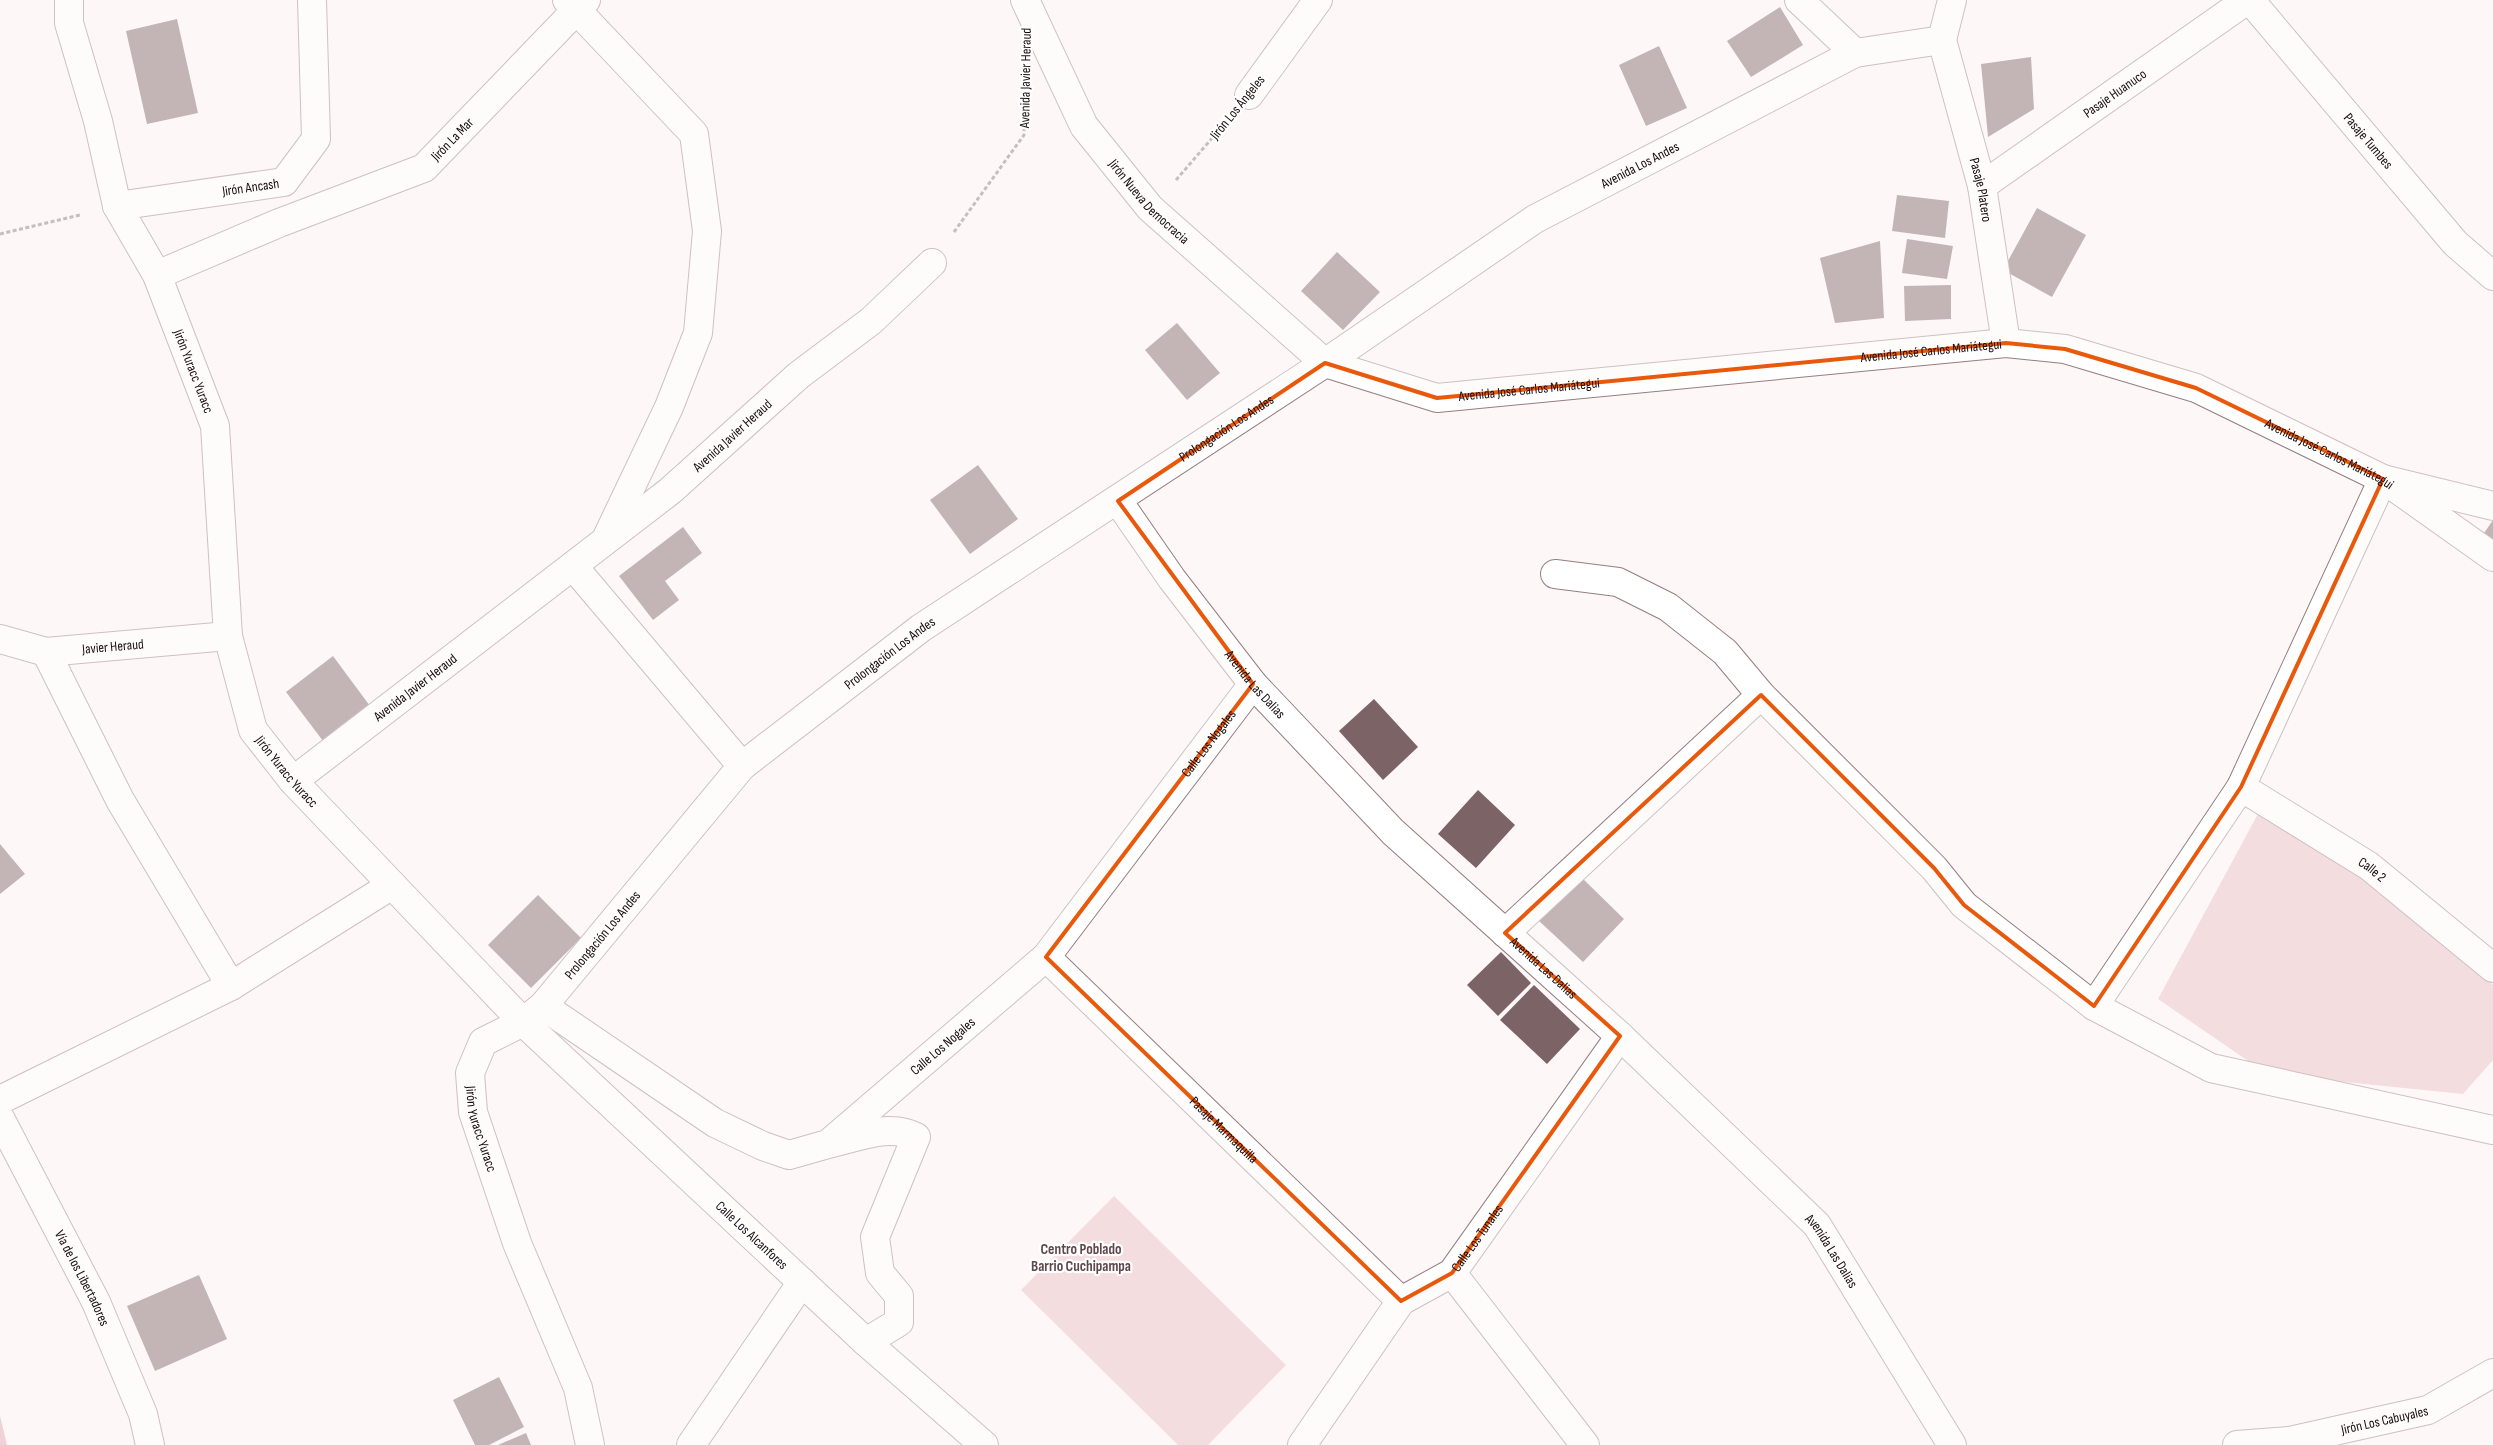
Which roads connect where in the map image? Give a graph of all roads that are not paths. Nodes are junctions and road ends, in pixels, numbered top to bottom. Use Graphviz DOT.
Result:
graph roads {
  1 [pos="69,0"];
  2 [pos="312,0"];
  3 [pos="1318,0"];
  4 [pos="1799,0"];
  5 [pos="1952,0"];
  6 [pos="2248,0"];
  7 [pos="1026,1"];
  8 [pos="577,4"];
  9 [pos="1942,40"];
  10 [pos="1855,53"];
  11 [pos="1249,95"];
  12 [pos="1982,186"];
  13 [pos="117,206"];
  14 [pos="932,263"];
  15 [pos="157,274"];
  16 [pos="2493,276"];
  17 [pos="2006,343"];
  18 [pos="1325,363"];
  19 [pos="2384,479"];
  20 [pos="1118,501"];
  21 [pos="2493,506"];
  22 [pos="607,539"];
  23 [pos="2493,557"];
  24 [pos="573,566"];
  25 [pos="1555,574"];
  26 [pos="228,636"];
  27 [pos="0,639"];
  28 [pos="46,652"];
  29 [pos="1253,684"];
  30 [pos="1761,695"];
  31 [pos="742,766"];
  32 [pos="293,781"];
  33 [pos="2241,787"];
  34 [pos="392,885"];
  35 [pos="1505,933"];
  36 [pos="1046,958"];
  37 [pos="2493,968"];
  38 [pos="231,986"];
  39 [pos="2094,1006"];
  40 [pos="533,1014"];
  41 [pos="1620,1036"];
  42 [pos="0,1100"];
  43 [pos="0,1118"];
  44 [pos="2493,1130"];
  45 [pos="828,1144"];
  46 [pos="1452,1273"];
  47 [pos="802,1282"];
  48 [pos="1401,1301"];
  49 [pos="866,1342"];
  50 [pos="2493,1373"];
  51 [pos="150,1445"];
  52 [pos="590,1445"];
  53 [pos="691,1445"];
  54 [pos="984,1445"];
  55 [pos="1302,1445"];
  56 [pos="1585,1445"];
  57 [pos="1952,1445"];
  58 [pos="2237,1445"];
  1 -- 13 [label="main road, Jirón Yuracc Yuracc"];
  2 -- 13 [label="main road, Jirón Ancash"];
  3 -- 11 [label="main road, Jirón Los Ángeles"];
  4 -- 10 [label="main road"];
  5 -- 9 [label="main road"];
  6 -- 12 [label="main road, Pasaje Huanuco"];
  6 -- 16 [label="main road, Pasaje Tumbes"];
  7 -- 18 [label="main road, Jirón Nueva Democracia"];
  8 -- 15 [label="main road, Jirón La Mar"];
  8 -- 22 [label="main road"];
  9 -- 10 [label="main road, Avenida Los Andes"];
  9 -- 12 [label="main road, Pasaje Platero"];
  10 -- 18 [label="main road, Avenida Los Andes"];
  12 -- 17 [label="main road, Pasaje Platero"];
  13 -- 15 [label="main road, Jirón Yuracc Yuracc"];
  14 -- 22 [label="main road, Avenida Javier Heraud"];
  15 -- 26 [label="main road, Jirón Yuracc Yuracc"];
  17 -- 18 [label="main road, Avenida José Carlos Mariátegui"];
  17 -- 19 [label="main road, Avenida José Carlos Mariátegui"];
  18 -- 20 [label="main road, Prolongación Los Andes"];
  19 -- 21 [label="main road"];
  19 -- 23 [label="main road, Avenida José Carlos Mariátegui"];
  19 -- 33 [label="main road"];
  20 -- 29 [label="main road, Avenida Las Dalias"];
  20 -- 31 [label="main road, Prolongación Los Andes"];
  22 -- 24 [label="main road, Avenida Javier Heraud"];
  24 -- 31 [label="main road"];
  24 -- 32 [label="main road, Avenida Javier Heraud"];
  25 -- 30 [label="main road"];
  26 -- 28 [label="main road, Javier Heraud"];
  26 -- 32 [label="main road, Jirón Yuracc Yuracc"];
  27 -- 28 [label="main road, Javier Heraud"];
  28 -- 38 [label="main road"];
  29 -- 35 [label="main road, Avenida Las Dalias"];
  29 -- 36 [label="main road, Calle Los Nogales"];
  30 -- 35 [label="main road"];
  30 -- 39 [label="main road"];
  31 -- 40 [label="main road, Prolongación Los Andes"];
  32 -- 34 [label="main road, Jirón Yuracc Yuracc"];
  33 -- 37 [label="main road, Calle 2"];
  33 -- 39 [label="main road"];
  34 -- 38 [label="main road"];
  34 -- 40 [label="main road, Jirón Yuracc Yuracc"];
  35 -- 41 [label="main road, Avenida Las Dalias"];
  36 -- 45 [label="main road, Calle Los Nogales"];
  36 -- 48 [label="main road, Pasaje Marmaquilla"];
  38 -- 42 [label="main road"];
  39 -- 44 [label="main road"];
  40 -- 45 [label="main road, Calle Los Nogales"];
  40 -- 47 [label="main road, Calle Los Alcanfores"];
  40 -- 52 [label="main road, Jirón Yuracc Yuracc"];
  41 -- 46 [label="main road, Calle Los Tunales"];
  41 -- 57 [label="main road, Avenida Las Dalias"];
  43 -- 51 [label="main road, Vía de los Libertadores"];
  45 -- 49 [label="main road"];
  46 -- 48 [label="main road, Calle Los Tunales"];
  46 -- 56 [label="main road"];
  47 -- 49 [label="main road, Calle Los Alcanfores"];
  47 -- 53 [label="main road"];
  48 -- 55 [label="main road, Calle Los Tunales"];
  49 -- 54 [label="main road, Calle Los Alcanfores"];
  50 -- 58 [label="main road, Jirón Los Cabuyales"];
}
